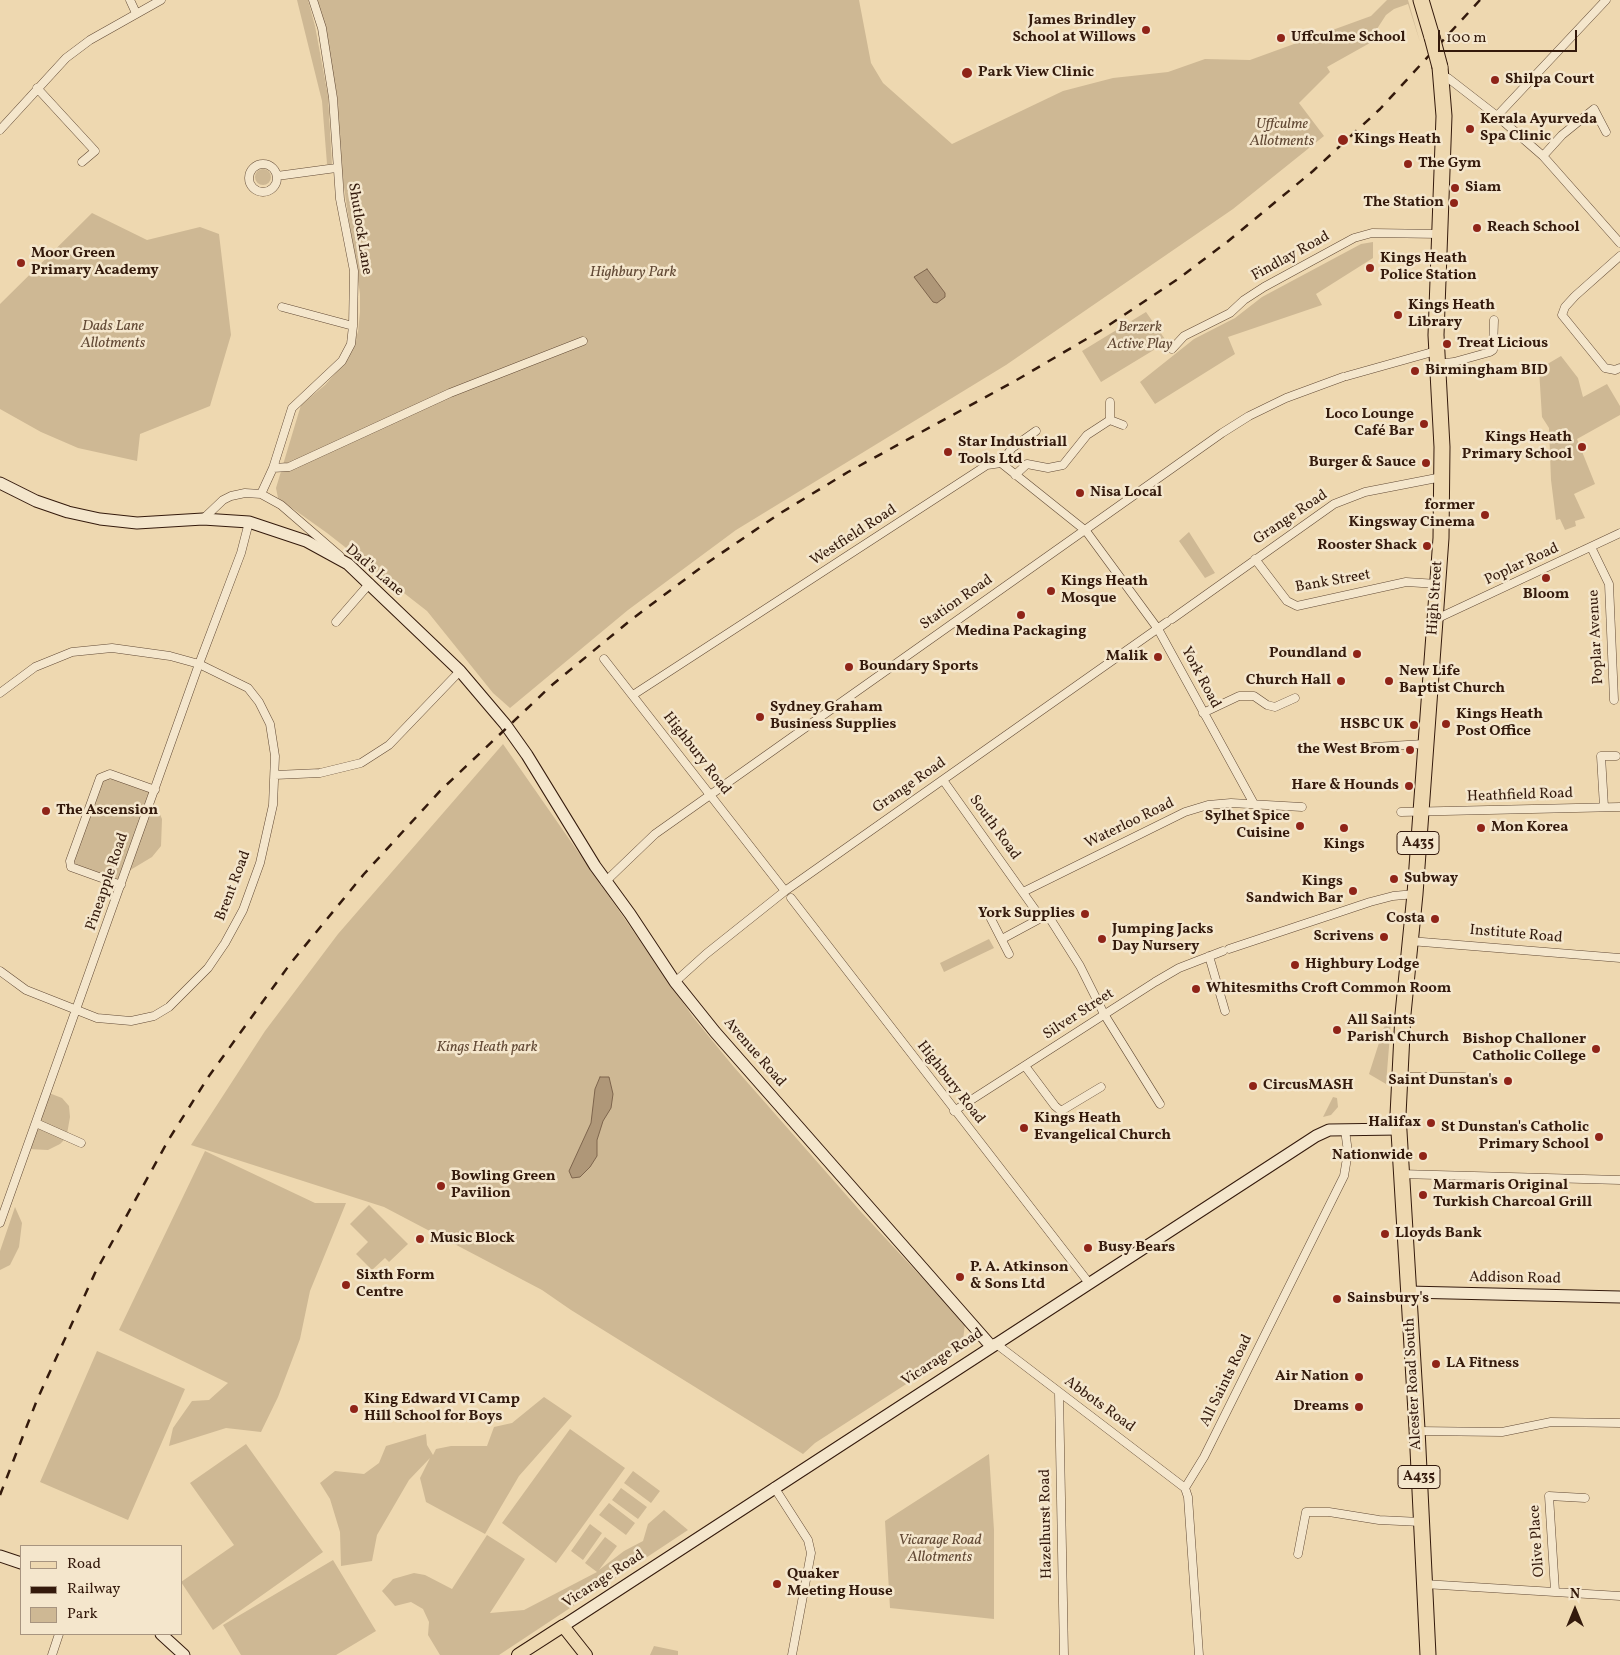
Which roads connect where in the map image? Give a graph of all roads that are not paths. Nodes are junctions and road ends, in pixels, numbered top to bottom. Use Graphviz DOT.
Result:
graph roads {
  1 [pos="130,0"];
  2 [pos="161,0"];
  3 [pos="314,0"];
  4 [pos="1421,0"];
  5 [pos="1606,0"];
  6 [pos="136,13"];
  7 [pos="1441,71"];
  8 [pos="36,88"];
  9 [pos="1497,116"];
  10 [pos="0,130"];
  11 [pos="1606,132"];
  12 [pos="1543,156"];
  13 [pos="82,162"];
  14 [pos="336,168"];
  15 [pos="277,176"];
  16 [pos="1440,234"];
  17 [pos="1620,243"];
  18 [pos="1620,256"];
  19 [pos="282,307"];
  20 [pos="1494,320"];
  21 [pos="353,326"];
  22 [pos="582,341"];
  23 [pos="1172,348"];
  24 [pos="1437,357"];
  25 [pos="1620,368"];
  26 [pos="1110,402"];
  27 [pos="1110,420"];
  28 [pos="1123,425"];
  29 [pos="1036,431"];
  30 [pos="1000,463"];
  31 [pos="273,468"];
  32 [pos="1015,475"];
  33 [pos="1442,478"];
  34 [pos="0,483"];
  35 [pos="261,494"];
  36 [pos="203,519"];
  37 [pos="249,522"];
  38 [pos="1086,531"];
  39 [pos="1620,533"];
  40 [pos="1591,547"];
  41 [pos="1255,559"];
  42 [pos="348,564"];
  43 [pos="370,583"];
  44 [pos="1438,584"];
  45 [pos="1434,620"];
  46 [pos="336,622"];
  47 [pos="1158,629"];
  48 [pos="604,658"];
  49 [pos="199,664"];
  50 [pos="460,671"];
  51 [pos="0,693"];
  52 [pos="633,695"];
  53 [pos="1295,698"];
  54 [pos="1614,700"];
  55 [pos="1203,713"];
  56 [pos="1424,744"];
  57 [pos="1374,747"];
  58 [pos="527,755"];
  59 [pos="1616,756"];
  60 [pos="275,775"];
  61 [pos="943,780"];
  62 [pos="155,790"];
  63 [pos="710,795"];
  64 [pos="1254,804"];
  65 [pos="1620,806"];
  66 [pos="1302,807"];
  67 [pos="1604,807"];
  68 [pos="1401,812"];
  69 [pos="1420,813"];
  70 [pos="605,882"];
  71 [pos="121,885"];
  72 [pos="785,891"];
  73 [pos="1023,892"];
  74 [pos="1415,894"];
  75 [pos="791,898"];
  76 [pos="990,917"];
  77 [pos="1041,918"];
  78 [pos="1002,939"];
  79 [pos="1410,941"];
  80 [pos="1009,954"];
  81 [pos="1209,956"];
  82 [pos="1620,958"];
  83 [pos="0,972"];
  84 [pos="675,982"];
  85 [pos="77,1010"];
  86 [pos="1225,1011"];
  87 [pos="1104,1014"];
  88 [pos="1025,1066"];
  89 [pos="1399,1078"];
  90 [pos="1464,1078"];
  91 [pos="1100,1087"];
  92 [pos="1160,1104"];
  93 [pos="954,1111"];
  94 [pos="36,1123"];
  95 [pos="1346,1130"];
  96 [pos="1399,1130"];
  97 [pos="81,1143"];
  98 [pos="1400,1174"];
  99 [pos="1620,1180"];
  100 [pos="0,1223"];
  101 [pos="1089,1282"];
  102 [pos="1408,1292"];
  103 [pos="1620,1297"];
  104 [pos="993,1345"];
  105 [pos="1058,1393"];
  106 [pos="1620,1423"];
  107 [pos="1417,1431"];
  108 [pos="774,1487"];
  109 [pos="1186,1488"];
  110 [pos="1585,1498"];
  111 [pos="1421,1522"];
  112 [pos="1298,1554"];
  113 [pos="0,1556"];
  114 [pos="20,1563"];
  115 [pos="1424,1584"];
  116 [pos="1555,1591"];
  117 [pos="1620,1596"];
  118 [pos="564,1626"];
  119 [pos="59,1635"];
  120 [pos="162,1635"];
  121 [pos="534,1650"];
  122 [pos="52,1655"];
  123 [pos="184,1655"];
  124 [pos="518,1655"];
  125 [pos="586,1655"];
  126 [pos="792,1655"];
  127 [pos="1064,1655"];
  128 [pos="1199,1655"];
  129 [pos="1428,1655"];
  1 -- 6 [label="street"];
  2 -- 6 [label="street"];
  3 -- 14 [label="street, Shutlock Lane"];
  4 -- 7 [label="highway, A435, bridge"];
  5 -- 9 [label="street"];
  6 -- 8 [label="street"];
  7 -- 9 [label="street"];
  7 -- 16 [label="highway, High Street / A435"];
  8 -- 10 [label="street"];
  8 -- 13 [label="street"];
  9 -- 12 [label="street"];
  11 -- 12 [label="street"];
  12 -- 17 [label="street"];
  14 -- 15 [label="street"];
  14 -- 21 [label="street, Shutlock Lane"];
  16 -- 23 [label="street, Findlay Road"];
  16 -- 24 [label="highway, High Street / A435"];
  18 -- 25 [label="street"];
  19 -- 21 [label="street"];
  20 -- 24 [label="street, Station Road"];
  21 -- 31 [label="street, Shutlock Lane"];
  22 -- 31 [label="street"];
  24 -- 33 [label="highway, High Street / A435"];
  24 -- 38 [label="street, Station Road"];
  26 -- 27 [label="street"];
  27 -- 28 [label="street"];
  27 -- 32 [label="street"];
  29 -- 30 [label="street"];
  30 -- 32 [label="street"];
  30 -- 52 [label="street, Westfield Road"];
  31 -- 35 [label="street, Shutlock Lane"];
  32 -- 38 [label="street"];
  33 -- 41 [label="street, Grange Road"];
  33 -- 44 [label="highway, High Street / A435"];
  34 -- 36 [label="street, Dad's Lane"];
  35 -- 36 [label="street"];
  35 -- 42 [label="street"];
  36 -- 37 [label="street, Dad's Lane"];
  37 -- 42 [label="street, Dad's Lane"];
  37 -- 49 [label="street, Pineapple Road"];
  38 -- 47 [label="street, York Road"];
  38 -- 63 [label="street, Station Road"];
  39 -- 40 [label="street, Poplar Road"];
  40 -- 45 [label="street, Poplar Road"];
  40 -- 54 [label="street, Poplar Avenue"];
  41 -- 44 [label="street, Bank Street"];
  41 -- 47 [label="street, Grange Road"];
  42 -- 43 [label="street, Dad's Lane"];
  43 -- 46 [label="street"];
  43 -- 50 [label="street, Dad's Lane"];
  44 -- 45 [label="highway, High Street / A435"];
  45 -- 56 [label="highway, High Street / A435"];
  47 -- 55 [label="street, York Road"];
  47 -- 61 [label="street, Grange Road"];
  48 -- 52 [label="street, Highbury Road"];
  49 -- 51 [label="street, Brent Road"];
  49 -- 60 [label="street, Brent Road"];
  49 -- 62 [label="street, Pineapple Road"];
  50 -- 58 [label="street, Dad's Lane"];
  50 -- 60 [label="street"];
  52 -- 63 [label="street, Highbury Road"];
  53 -- 55 [label="street"];
  55 -- 64 [label="street, York Road"];
  56 -- 57 [label="street"];
  56 -- 69 [label="highway, High Street / A435"];
  58 -- 70 [label="street, Avenue Road"];
  59 -- 67 [label="street"];
  60 -- 85 [label="street, Brent Road"];
  61 -- 72 [label="street, Grange Road"];
  61 -- 73 [label="street, South Road"];
  62 -- 71 [label="street, Pineapple Road"];
  62 -- 71 [label="street"];
  63 -- 70 [label="street, Station Road"];
  63 -- 72 [label="street, Highbury Road"];
  64 -- 66 [label="street"];
  64 -- 73 [label="street, Waterloo Road"];
  65 -- 67 [label="street, Heathfield Road"];
  67 -- 69 [label="street, Heathfield Road"];
  68 -- 69 [label="street"];
  69 -- 74 [label="highway, High Street / A435"];
  70 -- 84 [label="street, Avenue Road"];
  71 -- 85 [label="street, Pineapple Road"];
  72 -- 84 [label="street, Grange Road"];
  73 -- 77 [label="street, South Road"];
  74 -- 79 [label="highway, High Street / A435"];
  74 -- 81 [label="street, Silver Street"];
  75 -- 93 [label="street, Highbury Road"];
  76 -- 78 [label="street"];
  77 -- 78 [label="street"];
  77 -- 87 [label="street"];
  78 -- 80 [label="street"];
  79 -- 82 [label="street, Institute Road"];
  79 -- 89 [label="highway, High Street / A435"];
  81 -- 86 [label="street"];
  81 -- 87 [label="street, Silver Street"];
  83 -- 85 [label="street, Brent Road"];
  84 -- 104 [label="street, Avenue Road"];
  85 -- 94 [label="street, Pineapple Road"];
  87 -- 88 [label="street, Silver Street"];
  87 -- 92 [label="street"];
  88 -- 91 [label="street"];
  88 -- 93 [label="street, Silver Street"];
  89 -- 90 [label="street"];
  89 -- 96 [label="highway, High Street / A435"];
  93 -- 101 [label="street, Highbury Road"];
  94 -- 97 [label="street"];
  94 -- 100 [label="street, Pineapple Road"];
  95 -- 96 [label="street, Vicarage Road"];
  95 -- 101 [label="street, Vicarage Road"];
  95 -- 109 [label="street, All Saints Road"];
  96 -- 98 [label="highway, A435"];
  98 -- 99 [label="street"];
  98 -- 102 [label="highway, Alcester Road South / A435"];
  101 -- 104 [label="street, Vicarage Road"];
  102 -- 103 [label="street, Addison Road"];
  102 -- 107 [label="highway, Alcester Road South / A435"];
  104 -- 105 [label="street, Abbots Road"];
  104 -- 108 [label="street, Vicarage Road"];
  105 -- 109 [label="street, Abbots Road"];
  105 -- 127 [label="street, Hazelhurst Road"];
  106 -- 107 [label="street"];
  107 -- 111 [label="highway, Alcester Road South / A435"];
  108 -- 118 [label="street, Vicarage Road"];
  108 -- 126 [label="street"];
  109 -- 128 [label="street"];
  110 -- 116 [label="street, Olive Place"];
  111 -- 112 [label="street"];
  111 -- 115 [label="highway, Alcester Road South / A435"];
  113 -- 114 [label="street"];
  115 -- 116 [label="street"];
  115 -- 129 [label="highway, Alcester Road South / A435"];
  116 -- 117 [label="street"];
  118 -- 121 [label="main road, Vicarage Road"];
  118 -- 125 [label="main road"];
  119 -- 122 [label="street"];
  120 -- 123 [label="street"];
  121 -- 124 [label="main road, Vicarage Road"];
}
